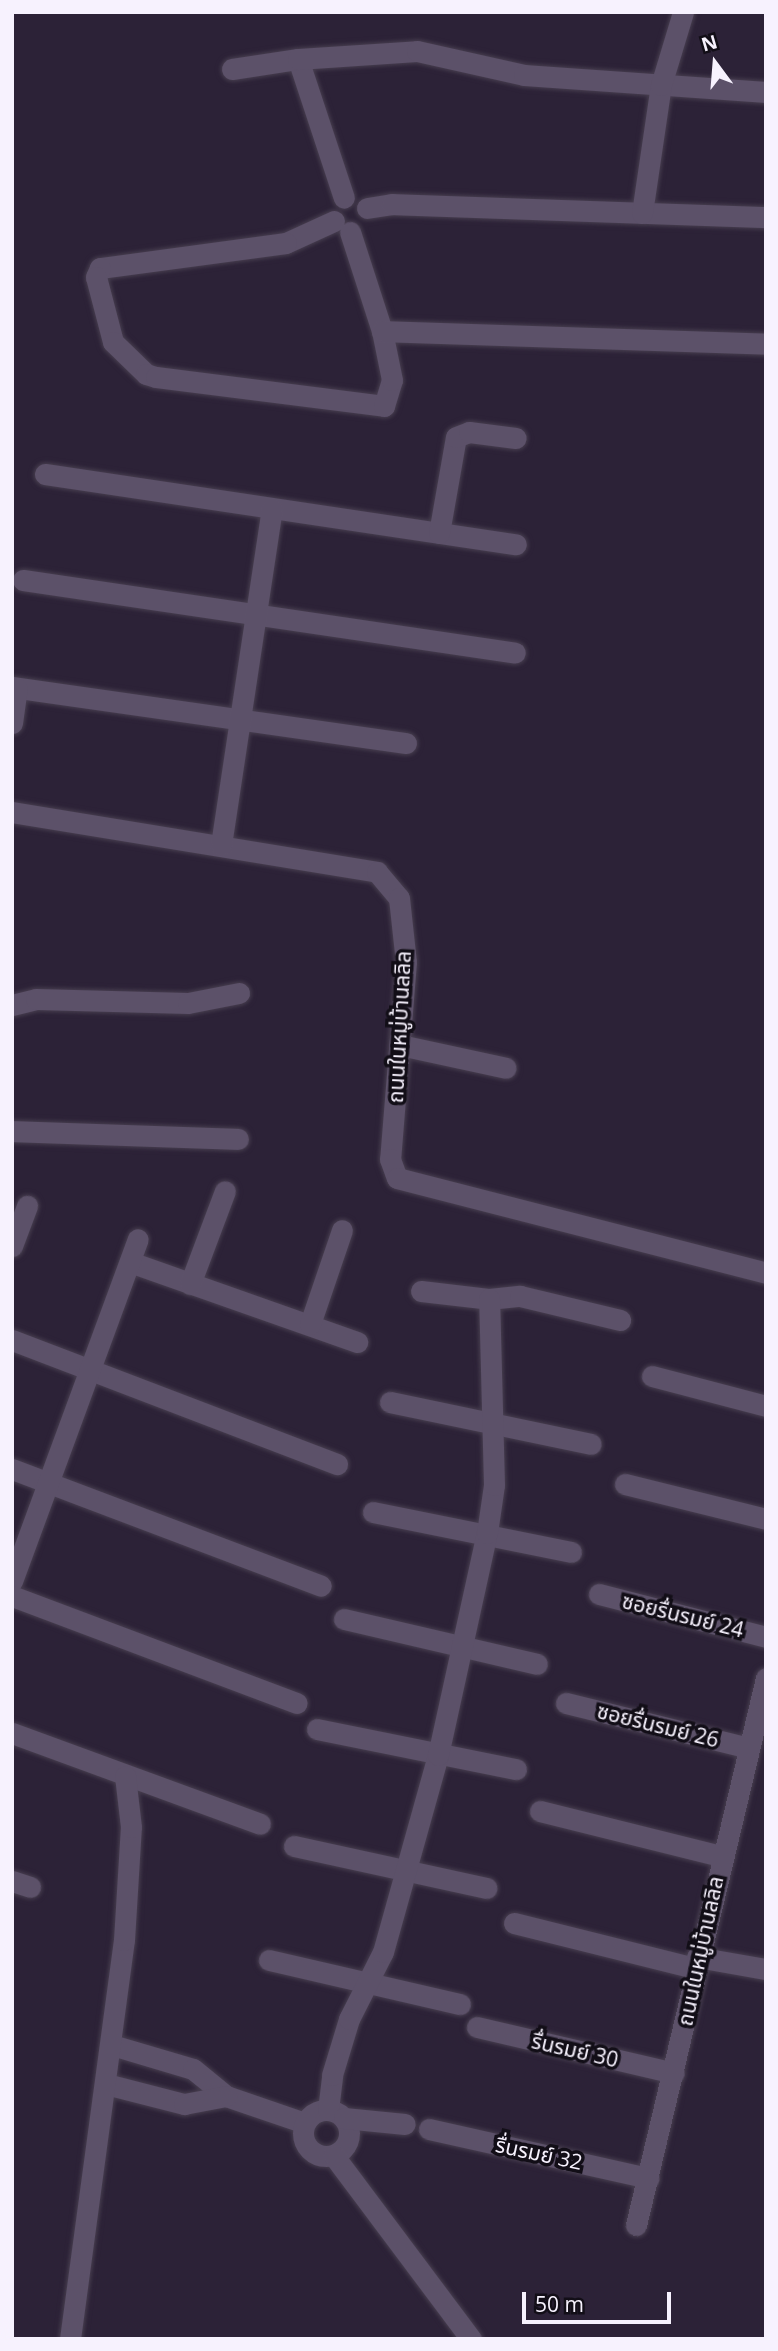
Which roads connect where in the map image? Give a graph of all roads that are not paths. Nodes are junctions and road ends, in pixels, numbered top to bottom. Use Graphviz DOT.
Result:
graph roads {
  1 [pos="682,16"];
  2 [pos="298,59"];
  3 [pos="232,69"];
  4 [pos="661,85"];
  5 [pos="766,92"];
  6 [pos="344,198"];
  7 [pos="367,208"];
  8 [pos="642,213"];
  9 [pos="766,217"];
  10 [pos="342,226"];
  11 [pos="382,331"];
  12 [pos="766,344"];
  13 [pos="516,438"];
  14 [pos="45,474"];
  15 [pos="272,509"];
  16 [pos="439,533"];
  17 [pos="516,544"];
  18 [pos="23,580"];
  19 [pos="255,616"];
  20 [pos="515,653"];
  21 [pos="15,687"];
  22 [pos="238,719"];
  23 [pos="12,723"];
  24 [pos="406,743"];
  25 [pos="12,812"];
  26 [pos="221,845"];
  27 [pos="239,993"];
  28 [pos="12,1005"];
  29 [pos="400,1045"];
  30 [pos="506,1069"];
  31 [pos="12,1130"];
  32 [pos="238,1139"];
  33 [pos="225,1191"];
  34 [pos="27,1206"];
  35 [pos="342,1230"];
  36 [pos="138,1239"];
  37 [pos="12,1246"];
  38 [pos="130,1262"];
  39 [pos="766,1273"];
  40 [pos="190,1284"];
  41 [pos="421,1291"];
  42 [pos="489,1298"];
  43 [pos="620,1320"];
  44 [pos="310,1324"];
  45 [pos="12,1340"];
  46 [pos="357,1342"];
  47 [pos="91,1369"];
  48 [pos="652,1376"];
  49 [pos="390,1402"];
  50 [pos="766,1406"];
  51 [pos="492,1420"];
  52 [pos="591,1444"];
  53 [pos="337,1464"];
  54 [pos="12,1469"];
  55 [pos="49,1483"];
  56 [pos="625,1484"];
  57 [pos="373,1512"];
  58 [pos="766,1519"];
  59 [pos="487,1532"];
  60 [pos="570,1552"];
  61 [pos="12,1581"];
  62 [pos="321,1586"];
  63 [pos="599,1594"];
  64 [pos="12,1596"];
  65 [pos="344,1619"];
  66 [pos="766,1637"];
  67 [pos="460,1648"];
  68 [pos="537,1664"];
  69 [pos="766,1678"];
  70 [pos="297,1703"];
  71 [pos="566,1703"];
  72 [pos="317,1729"];
  73 [pos="12,1733"];
  74 [pos="749,1748"];
  75 [pos="438,1755"];
  76 [pos="516,1769"];
  77 [pos="125,1776"];
  78 [pos="540,1811"];
  79 [pos="260,1824"];
  80 [pos="294,1846"];
  81 [pos="721,1856"];
  82 [pos="407,1870"];
  83 [pos="486,1888"];
  84 [pos="513,1923"];
  85 [pos="269,1960"];
  86 [pos="696,1962"];
  87 [pos="766,1969"];
  88 [pos="365,1982"];
  89 [pos="460,2004"];
  90 [pos="477,2027"];
  91 [pos="112,2045"];
  92 [pos="674,2073"];
  93 [pos="106,2084"];
  94 [pos="226,2096"];
  95 [pos="336,2114"];
  96 [pos="305,2123"];
  97 [pos="405,2124"];
  98 [pos="429,2129"];
  99 [pos="334,2155"];
  100 [pos="649,2178"];
  101 [pos="636,2225"];
  102 [pos="70,2339"];
  103 [pos="471,2339"];
  1 -- 4 [label="street"];
  2 -- 3 [label="street"];
  2 -- 4 [label="street"];
  2 -- 6 [label="street"];
  4 -- 5 [label="street"];
  4 -- 8 [label="street"];
  6 -- 7 [label="street"];
  6 -- 10 [label="street"];
  7 -- 8 [label="street"];
  7 -- 10 [label="street"];
  8 -- 9 [label="street"];
  10 -- 11 [label="street"];
  10 -- 11 [label="street"];
  11 -- 12 [label="street"];
  13 -- 16 [label="street"];
  14 -- 15 [label="street"];
  15 -- 16 [label="street"];
  15 -- 19 [label="street"];
  16 -- 17 [label="street"];
  18 -- 19 [label="street"];
  19 -- 20 [label="street"];
  19 -- 22 [label="street"];
  21 -- 22 [label="street"];
  21 -- 23 [label="street"];
  22 -- 24 [label="street"];
  22 -- 26 [label="street"];
  25 -- 26 [label="street, ถนนในหมู่บ้านลลิล"];
  26 -- 29 [label="street, ถนนในหมู่บ้านลลิล"];
  27 -- 28 [label="street"];
  29 -- 30 [label="street"];
  29 -- 39 [label="street, ถนนในหมู่บ้านลลิล"];
  31 -- 32 [label="street"];
  33 -- 40 [label="street"];
  34 -- 37 [label="street"];
  35 -- 44 [label="street"];
  36 -- 38 [label="street"];
  38 -- 40 [label="street"];
  38 -- 47 [label="street"];
  40 -- 44 [label="street"];
  41 -- 42 [label="street"];
  42 -- 43 [label="street"];
  42 -- 51 [label="street"];
  44 -- 46 [label="street"];
  45 -- 47 [label="street"];
  47 -- 53 [label="street"];
  47 -- 55 [label="street"];
  48 -- 50 [label="street"];
  49 -- 51 [label="street"];
  51 -- 52 [label="street"];
  51 -- 59 [label="street"];
  54 -- 55 [label="street"];
  55 -- 61 [label="street"];
  55 -- 62 [label="street"];
  56 -- 58 [label="street"];
  57 -- 59 [label="street"];
  59 -- 60 [label="street"];
  59 -- 67 [label="street"];
  63 -- 66 [label="street, ซอยรื่นรมย์ 24"];
  64 -- 70 [label="street"];
  65 -- 67 [label="street"];
  67 -- 68 [label="street"];
  67 -- 75 [label="street"];
  69 -- 74 [label="street, ถนนในหมู่บ้านลลิล"];
  71 -- 74 [label="street, ซอยรื่นรมย์ 26"];
  72 -- 75 [label="street"];
  73 -- 77 [label="street"];
  74 -- 81 [label="street, ถนนในหมู่บ้านลลิล"];
  75 -- 76 [label="street"];
  75 -- 82 [label="street"];
  77 -- 79 [label="street"];
  77 -- 91 [label="street"];
  78 -- 81 [label="street"];
  80 -- 82 [label="street"];
  81 -- 86 [label="street, ถนนในหมู่บ้านลลิล"];
  82 -- 83 [label="street"];
  82 -- 88 [label="street"];
  84 -- 86 [label="street"];
  85 -- 88 [label="street"];
  86 -- 87 [label="street"];
  86 -- 92 [label="street, ถนนในหมู่บ้านลลิล"];
  88 -- 89 [label="street"];
  88 -- 95 [label="street"];
  90 -- 92 [label="street, รื่นรมย์ 30"];
  91 -- 93 [label="street"];
  91 -- 94 [label="street"];
  92 -- 100 [label="street, ถนนในหมู่บ้านลลิล"];
  93 -- 94 [label="street"];
  93 -- 102 [label="street"];
  94 -- 96 [label="street"];
  95 -- 96 [label="street"];
  95 -- 97 [label="street"];
  95 -- 99 [label="street"];
  96 -- 99 [label="street"];
  98 -- 100 [label="street, รื่นรมย์ 32"];
  99 -- 103 [label="street"];
  100 -- 101 [label="street, ถนนในหมู่บ้านลลิล"];
}
